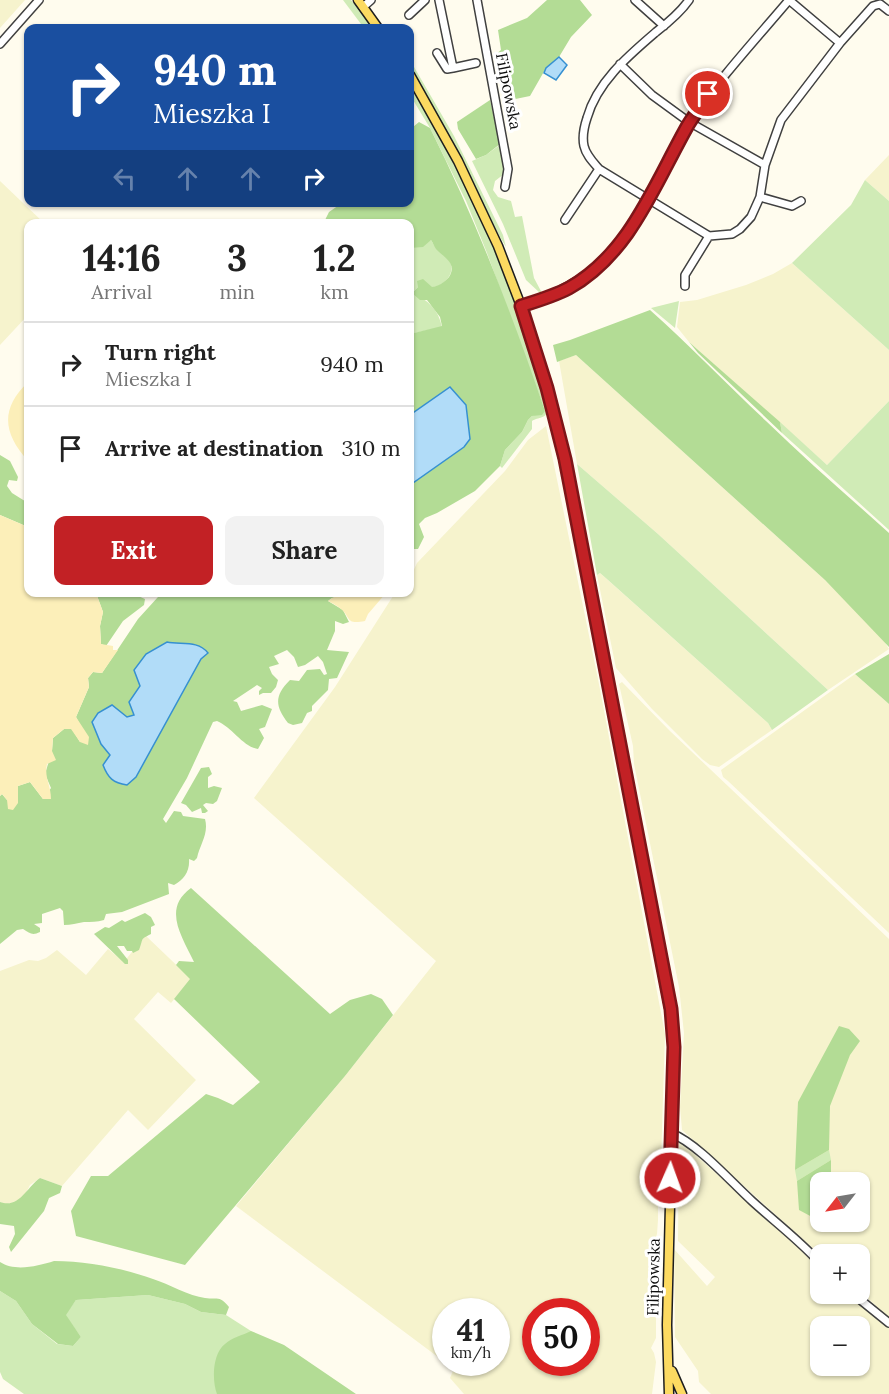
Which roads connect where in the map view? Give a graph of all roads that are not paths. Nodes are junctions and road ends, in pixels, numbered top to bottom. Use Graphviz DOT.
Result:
graph roads {
  1 [pos="39,0"];
  2 [pos="371,0"];
  3 [pos="425,0"];
  4 [pos="439,0"];
  5 [pos="477,0"];
  6 [pos="635,0"];
  7 [pos="690,0"];
  8 [pos="789,0"];
  9 [pos="360,4"];
  10 [pos="889,11"];
  11 [pos="409,15"];
  12 [pos="375,24"];
  13 [pos="664,26"];
  14 [pos="840,42"];
  15 [pos="0,44"];
  16 [pos="437,53"];
  17 [pos="476,63"];
  18 [pos="620,64"];
  19 [pos="453,68"];
  20 [pos="414,82"];
  21 [pos="689,122"];
  22 [pos="765,165"];
  23 [pos="599,169"];
  24 [pos="505,187"];
  25 [pos="760,197"];
  26 [pos="648,200"];
  27 [pos="801,201"];
  28 [pos="565,220"];
  29 [pos="709,236"];
  30 [pos="685,286"];
  31 [pos="521,306"];
  32 [pos="671,1133"];
  33 [pos="810,1252"];
  34 [pos="866,1304"];
  35 [pos="889,1323"];
  36 [pos="670,1365"];
  37 [pos="669,1394"];
  38 [pos="682,1394"];
  1 -- 15 [label="street"];
  2 -- 9 [label="street"];
  3 -- 11 [label="street"];
  4 -- 19 [label="street"];
  5 -- 24 [label="street, Filipowska"];
  6 -- 13 [label="street"];
  7 -- 13 [label="street"];
  8 -- 14 [label="street"];
  8 -- 21 [label="street"];
  9 -- 12 [label="main road"];
  10 -- 14 [label="street"];
  13 -- 18 [label="street"];
  14 -- 22 [label="street"];
  16 -- 19 [label="street"];
  17 -- 19 [label="street"];
  18 -- 21 [label="street"];
  18 -- 23 [label="street"];
  20 -- 31 [label="main road, Filipowska"];
  21 -- 22 [label="street"];
  21 -- 26 [label="street"];
  22 -- 25 [label="street"];
  23 -- 26 [label="street"];
  23 -- 28 [label="street"];
  25 -- 27 [label="street"];
  25 -- 29 [label="street"];
  26 -- 29 [label="street"];
  26 -- 31 [label="street"];
  29 -- 30 [label="street"];
  31 -- 32 [label="main road, Filipowska"];
  32 -- 33 [label="street"];
  32 -- 36 [label="main road, Filipowska"];
  34 -- 35 [label="street"];
  36 -- 37 [label="main road, Filipowska"];
  36 -- 38 [label="main road, Filipowska"];
}
